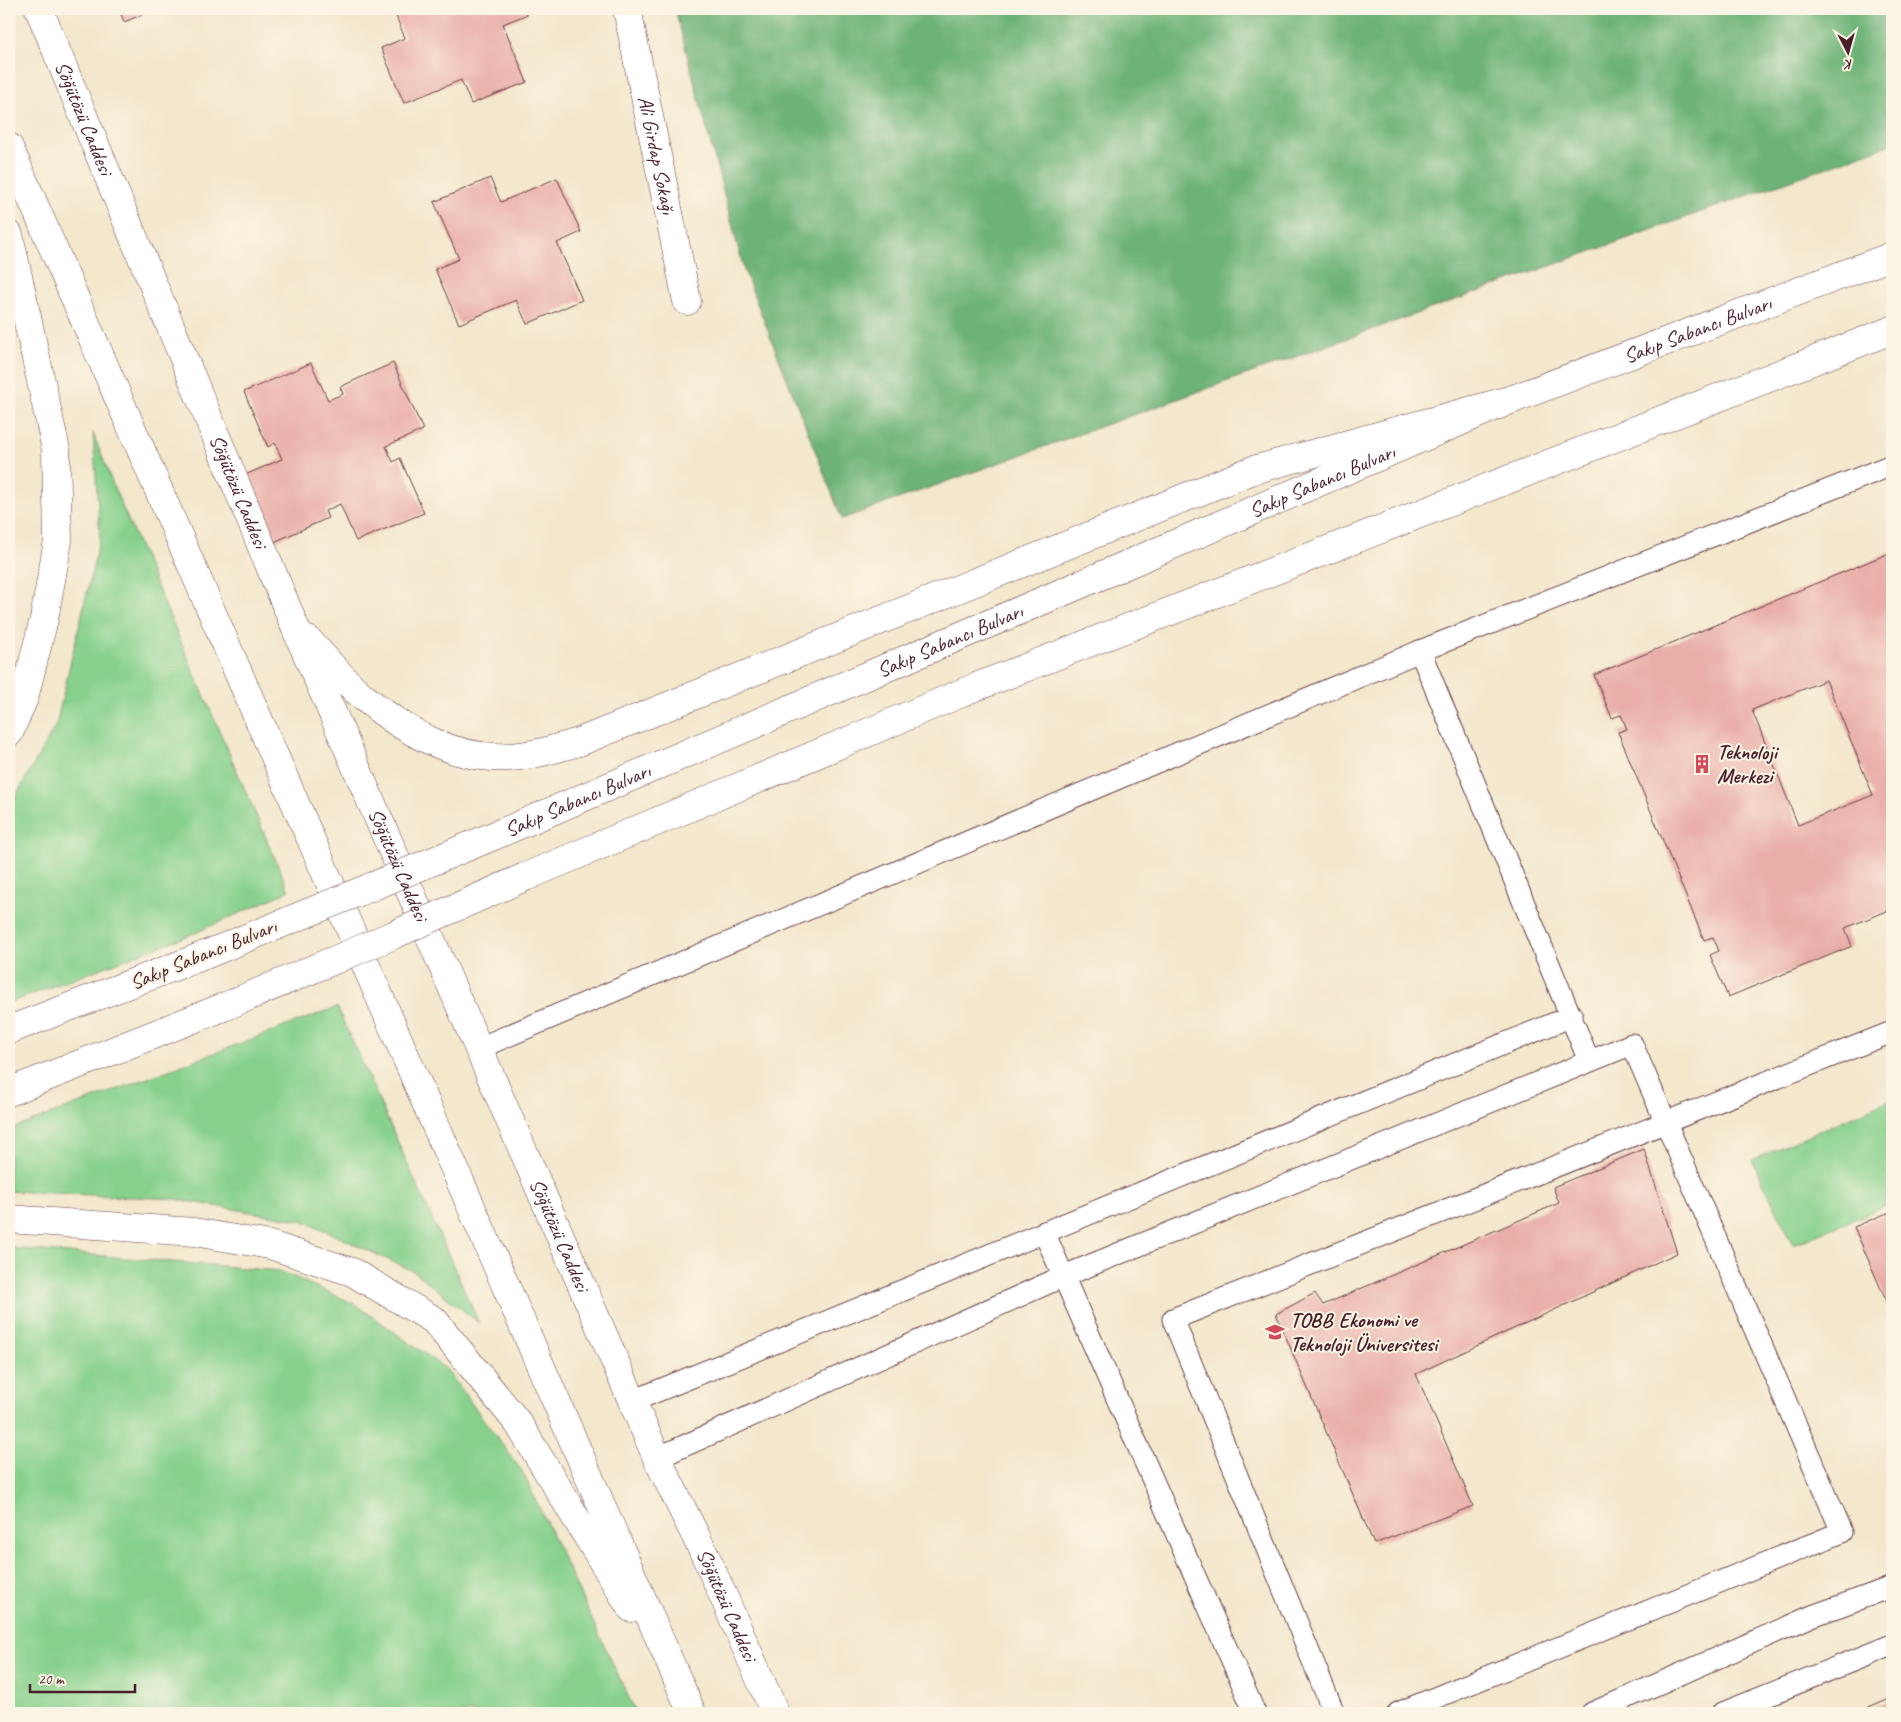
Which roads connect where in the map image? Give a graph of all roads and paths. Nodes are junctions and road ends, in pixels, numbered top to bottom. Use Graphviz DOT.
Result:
graph roads {
  1 [pos="39,9"];
  2 [pos="628,9"];
  3 [pos="9,147"];
  4 [pos="9,235"];
  5 [pos="1892,256"];
  6 [pos="688,301"];
  7 [pos="1892,330"];
  8 [pos="1513,399"];
  9 [pos="1892,465"];
  10 [pos="295,627"];
  11 [pos="1420,651"];
  12 [pos="9,733"];
  13 [pos="1572,1016"];
  14 [pos="9,1030"];
  15 [pos="1892,1032"];
  16 [pos="479,1048"];
  17 [pos="1590,1061"];
  18 [pos="9,1092"];
  19 [pos="1666,1124"];
  20 [pos="9,1219"];
  21 [pos="1044,1232"];
  22 [pos="1064,1276"];
  23 [pos="633,1401"];
  24 [pos="657,1458"];
  25 [pos="1892,1587"];
  26 [pos="1892,1645"];
  27 [pos="689,1706"];
  28 [pos="775,1713"];
  29 [pos="1255,1713"];
  30 [pos="1334,1713"];
  31 [pos="1398,1713"];
  32 [pos="1592,1713"];
  33 [pos="1723,1713"];
  1 -- 10 [label="main road, Söğütözü Caddesi"];
  2 -- 6 [label="main road, Ali Girdap Sokağı"];
  3 -- 27 [label="main road"];
  4 -- 12 [label="main road"];
  5 -- 8 [label="main road, Sakıp Sabancı Bulvarı"];
  7 -- 18 [label="main road, bridge"];
  8 -- 10 [label="main road"];
  8 -- 14 [label="main road, Sakıp Sabancı Bulvarı, bridge"];
  9 -- 11 [label="lane"];
  10 -- 16 [label="main road, Söğütözü Caddesi"];
  11 -- 13 [label="lane"];
  11 -- 16 [label="lane"];
  13 -- 17 [label="lane"];
  13 -- 21 [label="lane"];
  15 -- 19 [label="lane"];
  16 -- 23 [label="main road, Söğütözü Caddesi"];
  17 -- 19 [label="lane"];
  17 -- 22 [label="lane"];
  19 -- 30 [label="lane"];
  19 -- 31 [label="lane"];
  20 -- 27 [label="main road"];
  21 -- 22 [label="lane"];
  21 -- 23 [label="lane"];
  22 -- 24 [label="lane"];
  22 -- 29 [label="lane"];
  23 -- 24 [label="main road, Söğütözü Caddesi"];
  24 -- 28 [label="main road, Söğütözü Caddesi"];
  25 -- 32 [label="lane"];
  26 -- 33 [label="lane"];
}
